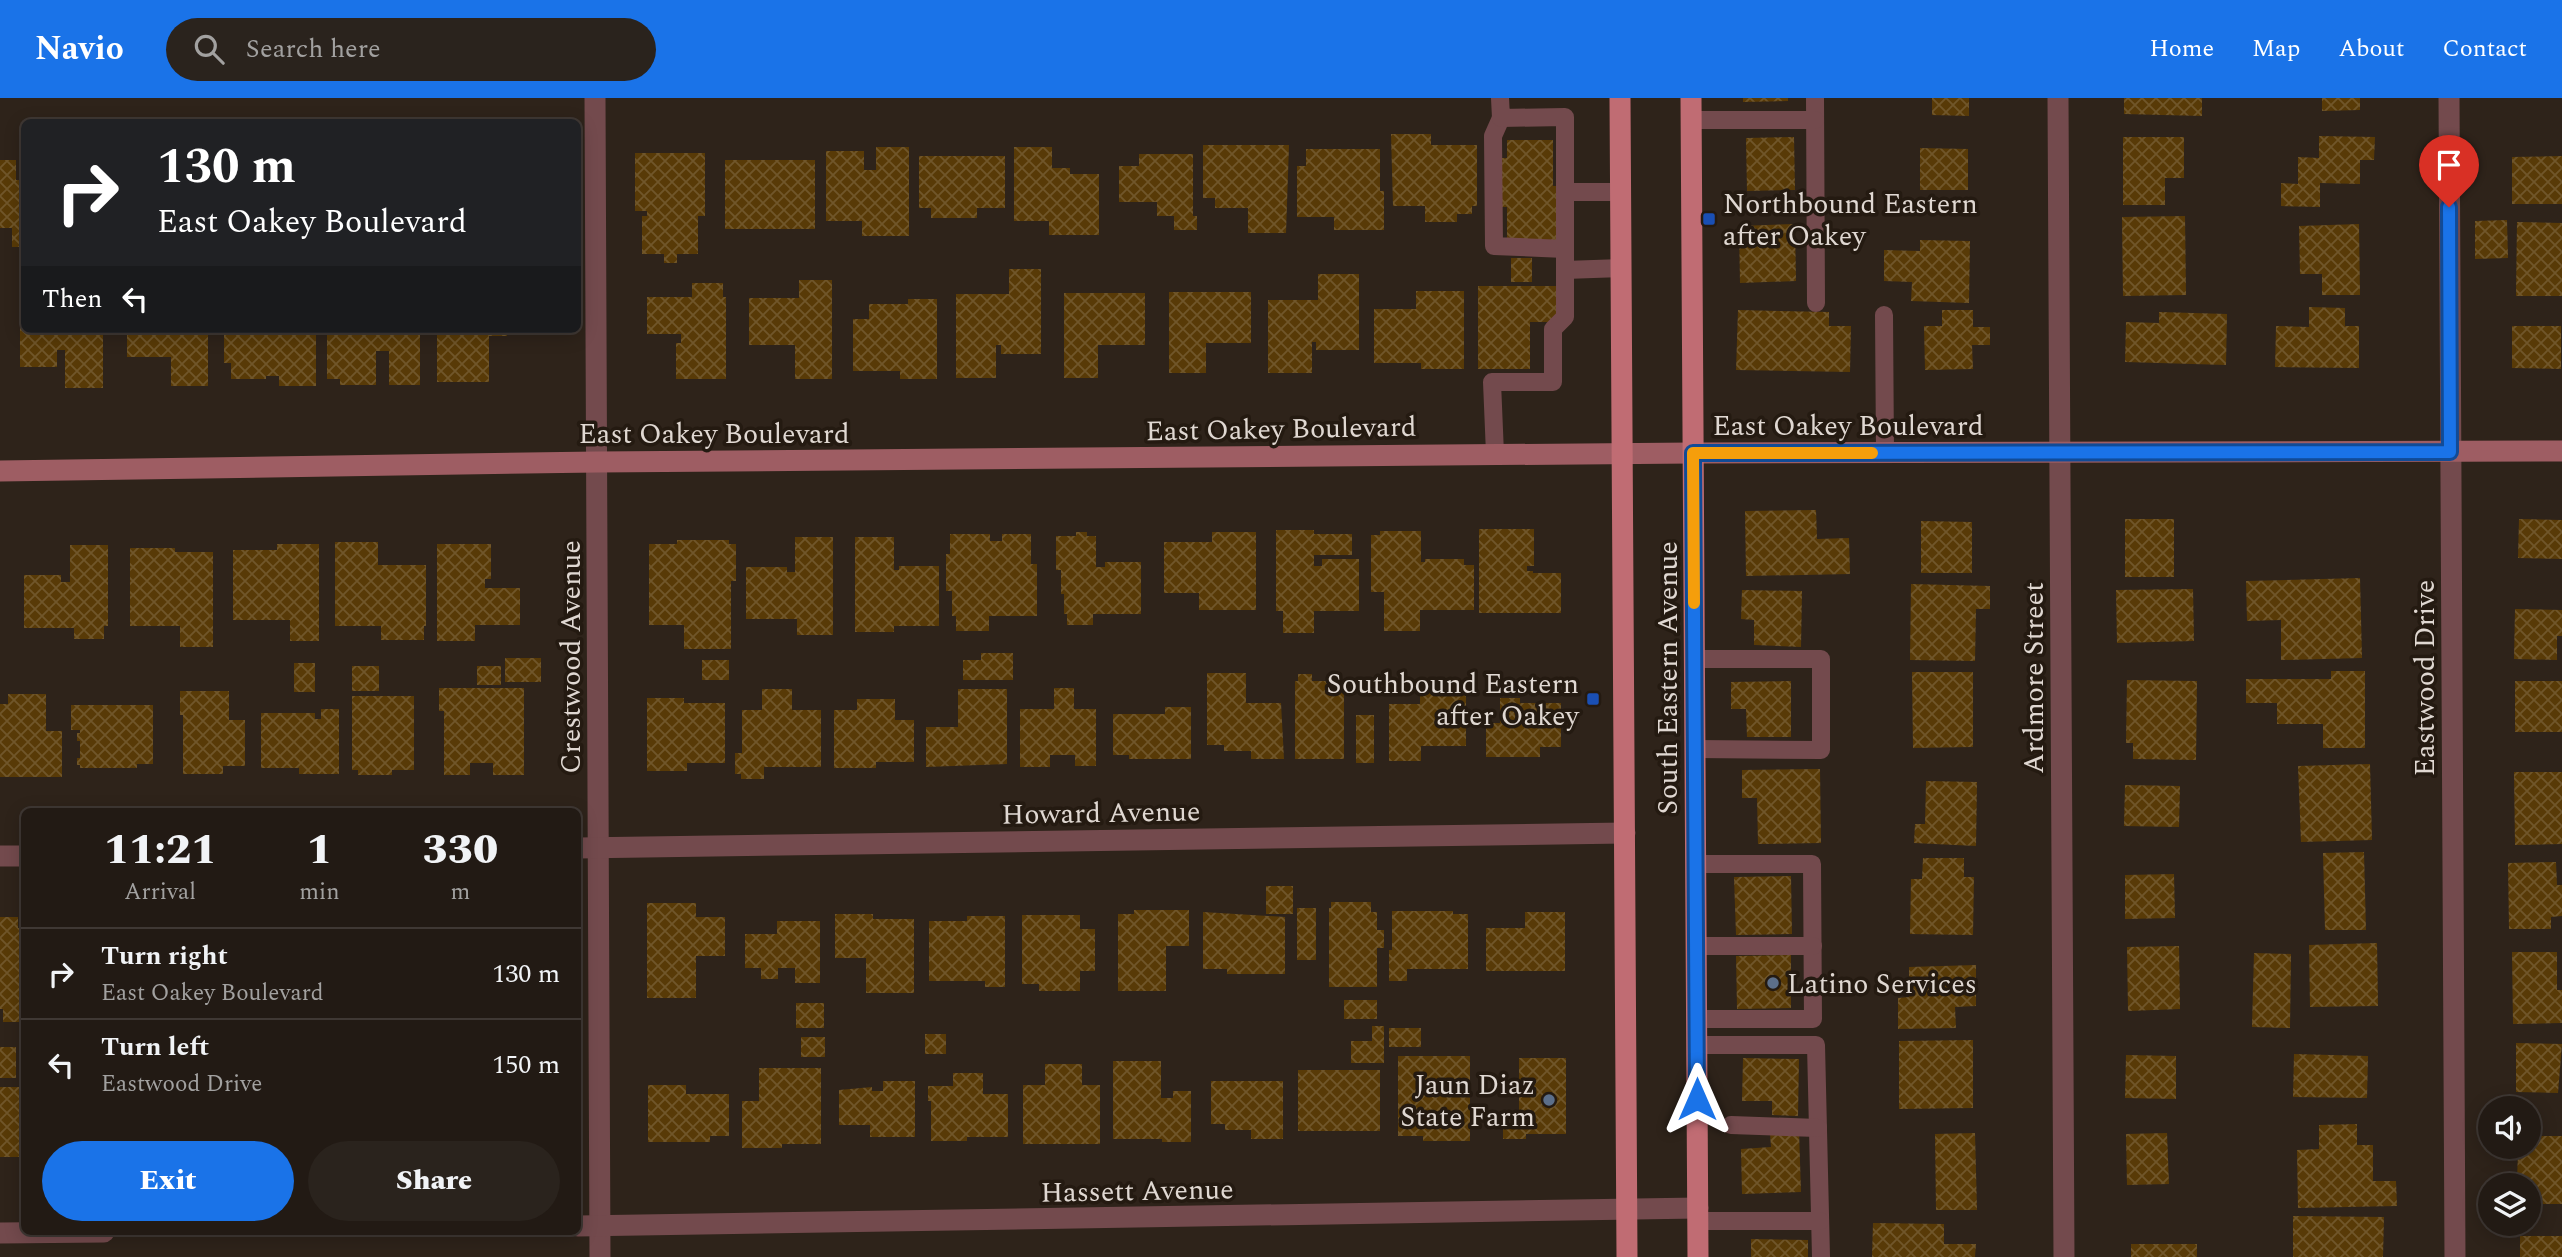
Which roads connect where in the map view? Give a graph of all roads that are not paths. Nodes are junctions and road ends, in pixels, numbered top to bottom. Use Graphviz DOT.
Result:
graph roads {
  1 [pos="595,98"];
  2 [pos="1500,98"];
  3 [pos="1620,98"];
  4 [pos="1691,98"];
  5 [pos="1815,98"];
  6 [pos="2058,98"];
  7 [pos="2449,98"];
  8 [pos="1501,118"];
  9 [pos="1691,121"];
  10 [pos="1815,121"];
  11 [pos="1565,192"];
  12 [pos="1621,192"];
  13 [pos="1565,249"];
  14 [pos="1622,268"];
  15 [pos="1565,270"];
  16 [pos="1816,303"];
  17 [pos="1884,315"];
  18 [pos="2562,451"];
  19 [pos="2450,452"];
  20 [pos="1622,453"];
  21 [pos="1693,453"];
  22 [pos="1885,453"];
  23 [pos="2060,453"];
  24 [pos="1495,454"];
  25 [pos="597,462"];
  26 [pos="0,471"];
  27 [pos="1695,659"];
  28 [pos="1695,749"];
  29 [pos="1625,833"];
  30 [pos="581,848"];
  31 [pos="600,848"];
  32 [pos="0,856"];
  33 [pos="21,856"];
  34 [pos="1696,864"];
  35 [pos="1696,946"];
  36 [pos="1813,946"];
  37 [pos="1696,1019"];
  38 [pos="1697,1045"];
  39 [pos="1731,1125"];
  40 [pos="1818,1128"];
  41 [pos="1626,1210"];
  42 [pos="1698,1214"];
  43 [pos="1821,1221"];
  44 [pos="581,1226"];
  45 [pos="600,1226"];
  46 [pos="0,1233"];
  47 [pos="21,1233"];
  48 [pos="600,1257"];
  49 [pos="1627,1257"];
  50 [pos="1698,1257"];
  51 [pos="1821,1257"];
  52 [pos="2064,1257"];
  53 [pos="2455,1257"];
  1 -- 25 [label="street, Crestwood Avenue"];
  2 -- 8 [label="lane"];
  3 -- 12 [label="main road, South Eastern Avenue"];
  4 -- 9 [label="main road, South Eastern Avenue"];
  5 -- 10 [label="lane"];
  6 -- 23 [label="street, Ardmore Street"];
  7 -- 19 [label="street, Eastwood Drive"];
  8 -- 11 [label="lane"];
  8 -- 13 [label="lane"];
  9 -- 10 [label="lane"];
  9 -- 21 [label="main road, South Eastern Avenue"];
  10 -- 16 [label="lane"];
  11 -- 12 [label="lane"];
  11 -- 13 [label="lane"];
  12 -- 14 [label="main road, South Eastern Avenue"];
  13 -- 15 [label="lane"];
  14 -- 15 [label="lane"];
  14 -- 20 [label="main road, South Eastern Avenue"];
  15 -- 24 [label="lane"];
  17 -- 22 [label="lane"];
  18 -- 19 [label="street, East Oakey Boulevard"];
  19 -- 23 [label="street, East Oakey Boulevard"];
  19 -- 53 [label="street, Eastwood Drive"];
  20 -- 21 [label="street, East Oakey Boulevard"];
  20 -- 24 [label="street, East Oakey Boulevard"];
  20 -- 29 [label="main road, South Eastern Avenue"];
  21 -- 22 [label="street, East Oakey Boulevard"];
  21 -- 27 [label="main road, South Eastern Avenue"];
  22 -- 23 [label="street, East Oakey Boulevard"];
  23 -- 52 [label="street, Ardmore Street"];
  24 -- 25 [label="street, East Oakey Boulevard"];
  25 -- 26 [label="street, East Oakey Boulevard"];
  25 -- 31 [label="street, Crestwood Avenue"];
  27 -- 28 [label="main road, South Eastern Avenue"];
  27 -- 28 [label="lane"];
  28 -- 34 [label="main road, South Eastern Avenue"];
  29 -- 31 [label="street, Howard Avenue"];
  29 -- 41 [label="main road, South Eastern Avenue"];
  30 -- 31 [label="street, Howard Avenue"];
  31 -- 45 [label="street, Crestwood Avenue"];
  32 -- 33 [label="street"];
  34 -- 35 [label="main road, South Eastern Avenue"];
  34 -- 36 [label="lane"];
  35 -- 36 [label="lane"];
  35 -- 37 [label="main road, South Eastern Avenue"];
  36 -- 37 [label="lane"];
  37 -- 38 [label="main road, South Eastern Avenue"];
  38 -- 40 [label="lane"];
  38 -- 42 [label="main road, South Eastern Avenue"];
  39 -- 40 [label="lane"];
  40 -- 43 [label="lane"];
  41 -- 42 [label="street, Hassett Avenue"];
  41 -- 45 [label="street, Hassett Avenue"];
  41 -- 49 [label="main road, South Eastern Avenue"];
  42 -- 43 [label="lane"];
  42 -- 50 [label="main road, South Eastern Avenue"];
  43 -- 51 [label="lane"];
  44 -- 45 [label="street, Hassett Avenue"];
  45 -- 48 [label="street, Crestwood Avenue"];
  46 -- 47 [label="street"];
}
